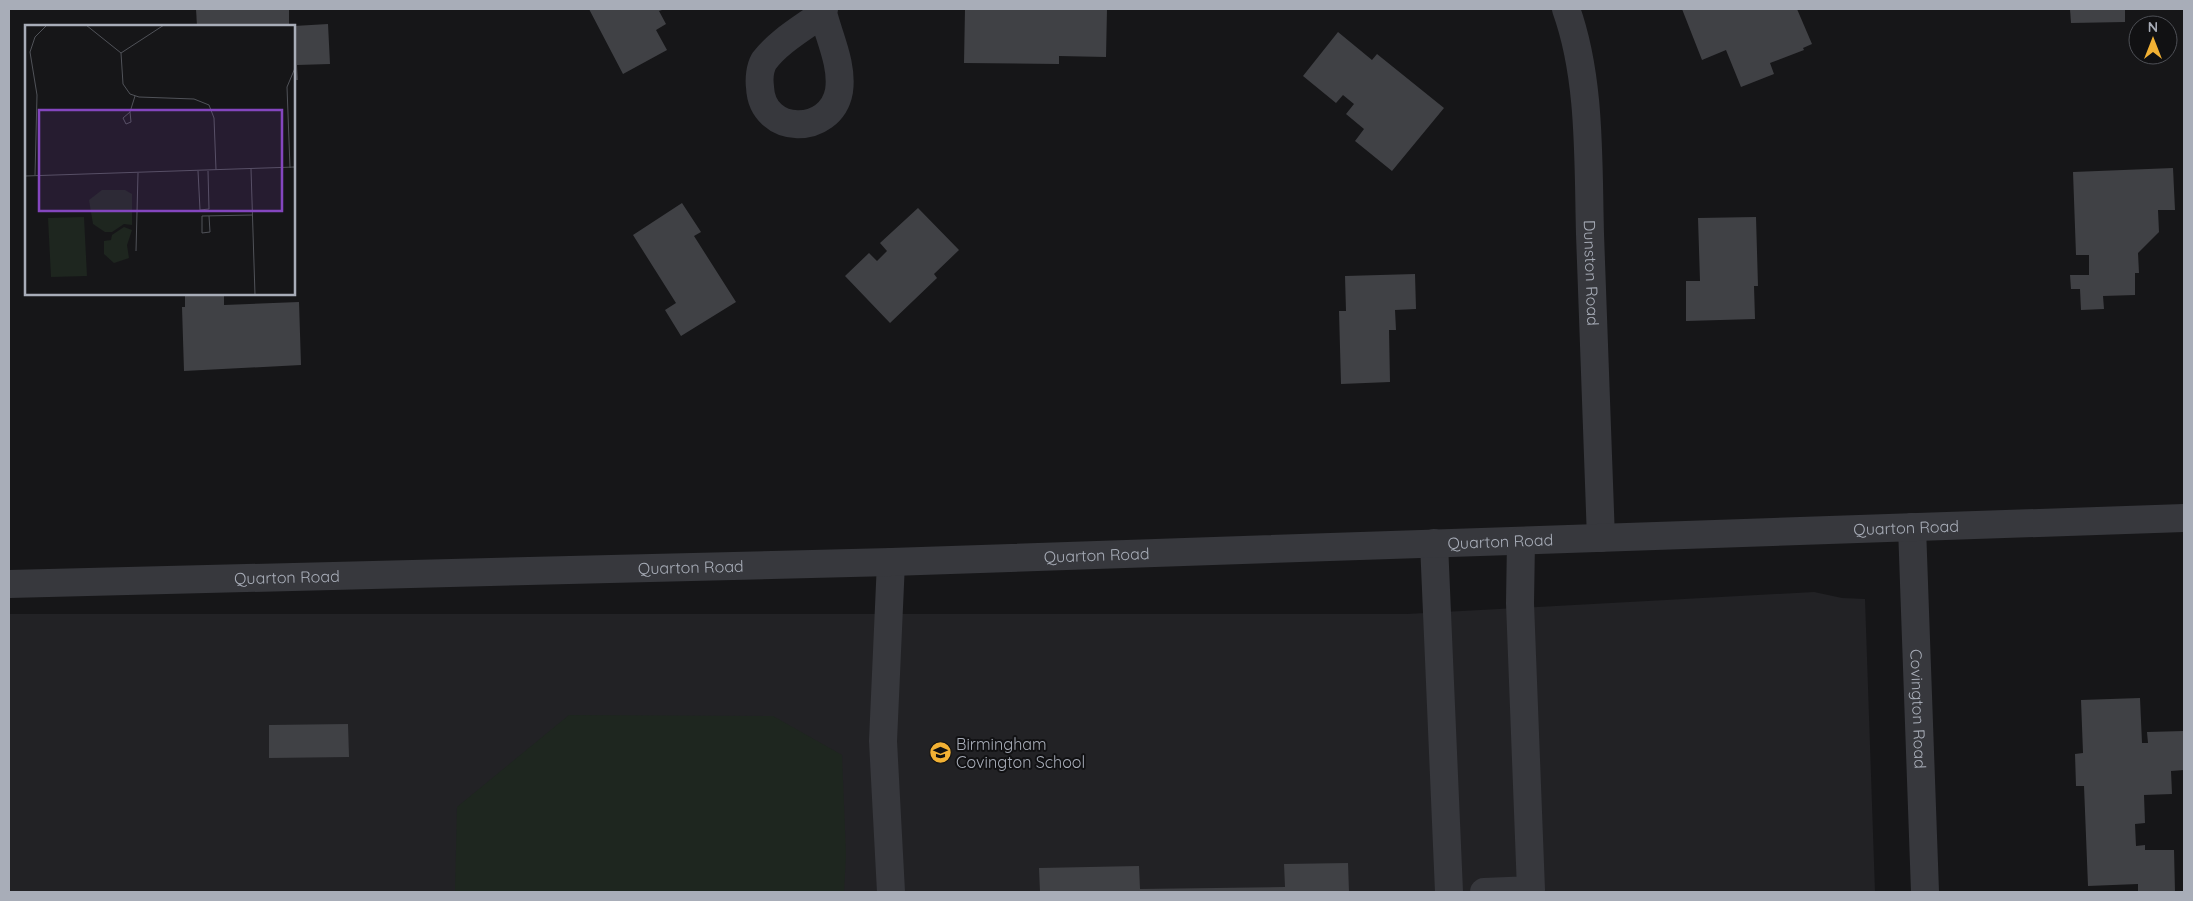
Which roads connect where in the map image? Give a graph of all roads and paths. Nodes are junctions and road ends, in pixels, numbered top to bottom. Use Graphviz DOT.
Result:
graph roads {
  1 [pos="1566,9"];
  2 [pos="2184,518"];
  3 [pos="1912,528"];
  4 [pos="1600,538"];
  5 [pos="1521,541"];
  6 [pos="1434,543"];
  7 [pos="891,562"];
  8 [pos="9,584"];
  9 [pos="891,892"];
  10 [pos="1450,892"];
  11 [pos="1484,892"];
  12 [pos="1925,892"];
  1 -- 4 [label="street, Dunston Road"];
  2 -- 3 [label="street, Quarton Road"];
  3 -- 4 [label="street, Quarton Road"];
  3 -- 12 [label="street, Covington Road"];
  4 -- 5 [label="street, Quarton Road"];
  5 -- 6 [label="street, Quarton Road"];
  5 -- 11 [label="street"];
  6 -- 7 [label="street, Quarton Road"];
  6 -- 10 [label="street"];
  7 -- 8 [label="street, Quarton Road"];
  7 -- 9 [label="street"];
}
